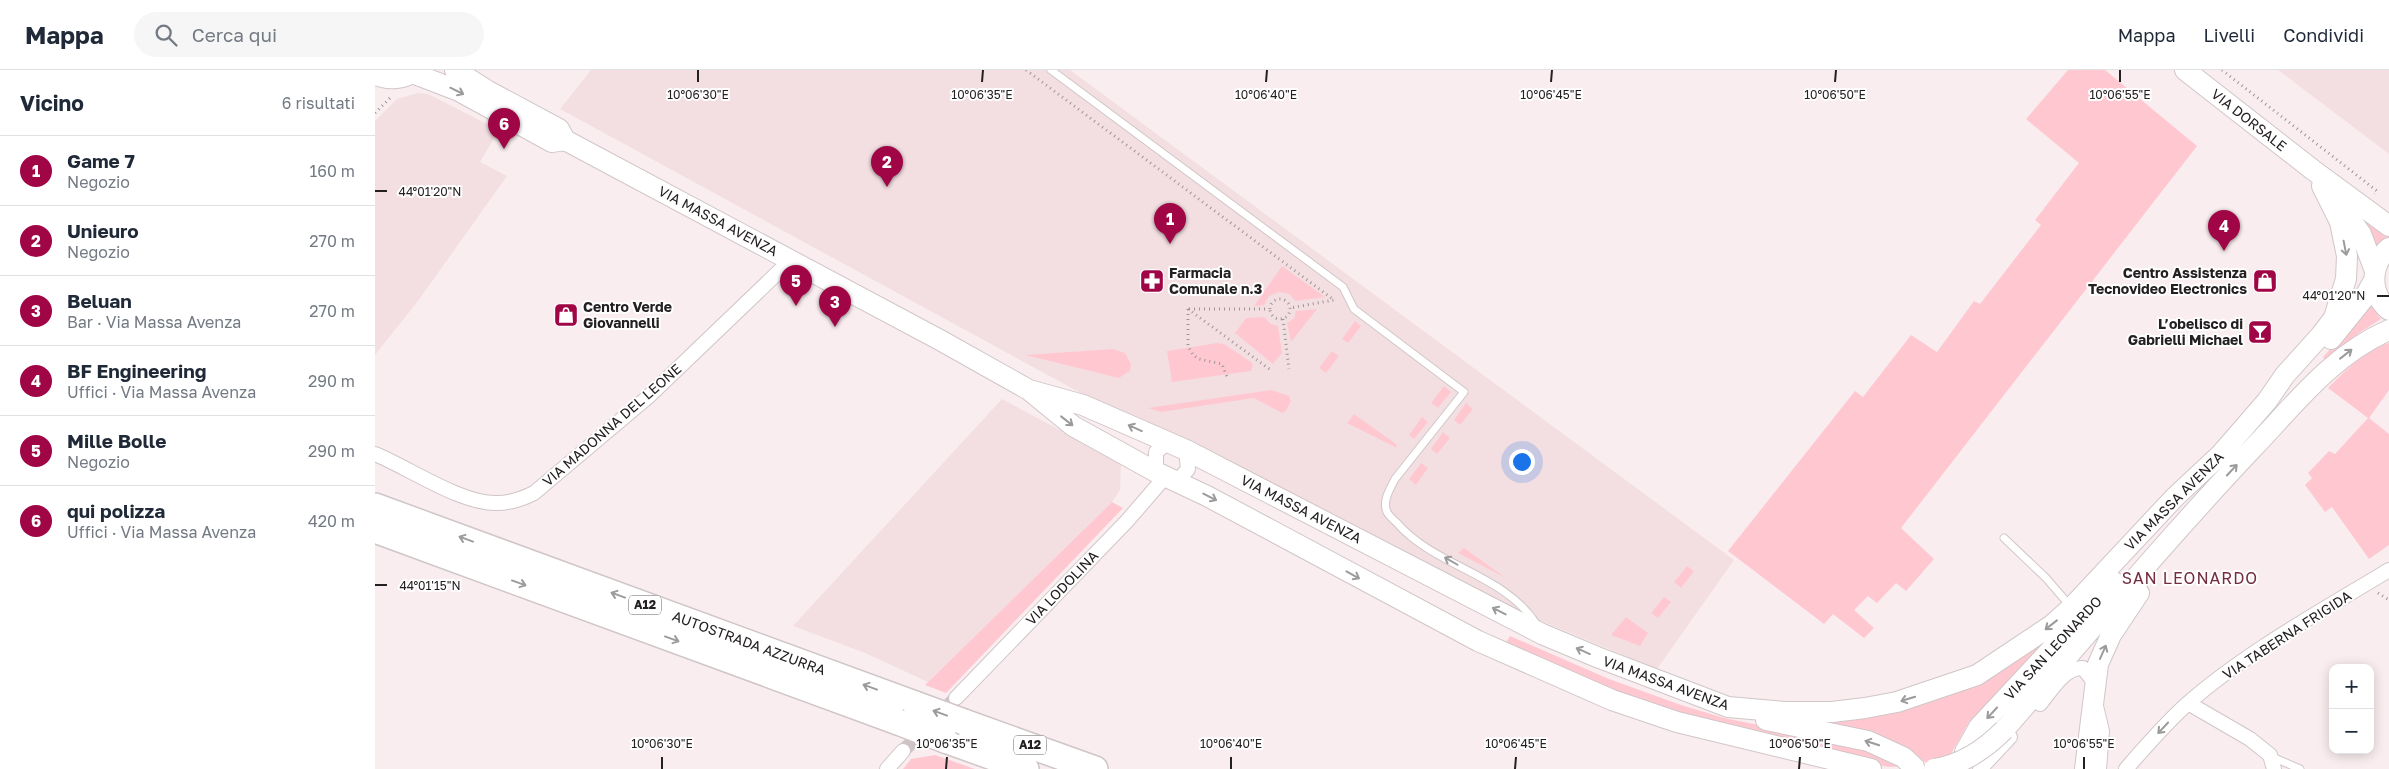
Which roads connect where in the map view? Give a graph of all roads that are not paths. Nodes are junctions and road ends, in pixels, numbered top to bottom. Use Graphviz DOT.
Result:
graph roads {
  1 [pos="455,70"];
  2 [pos="1051,70"];
  3 [pos="2185,70"];
  4 [pos="414,72"];
  5 [pos="380,81"];
  6 [pos="565,140"];
  7 [pos="2318,178"];
  8 [pos="2389,226"];
  9 [pos="2389,248"];
  10 [pos="792,260"];
  11 [pos="2374,276"];
  12 [pos="2389,310"];
  13 [pos="2389,330"];
  14 [pos="1029,390"];
  15 [pos="2243,429"];
  16 [pos="1177,446"];
  17 [pos="375,454"];
  18 [pos="2221,454"];
  19 [pos="1166,477"];
  20 [pos="2213,490"];
  21 [pos="375,506"];
  22 [pos="375,530"];
  23 [pos="2004,538"];
  24 [pos="2389,570"];
  25 [pos="2071,608"];
  26 [pos="1543,634"];
  27 [pos="1478,641"];
  28 [pos="2093,691"];
  29 [pos="956,698"];
  30 [pos="2188,704"];
  31 [pos="1728,707"];
  32 [pos="903,751"];
  33 [pos="1965,752"];
  34 [pos="2272,762"];
  35 [pos="1864,768"];
  36 [pos="1924,768"];
  37 [pos="887,769"];
  38 [pos="1026,769"];
  39 [pos="1095,769"];
  40 [pos="1813,769"];
  41 [pos="1980,769"];
  42 [pos="2085,769"];
  43 [pos="2099,769"];
  44 [pos="2126,769"];
  45 [pos="2300,769"];
  1 -- 6 [label="main road, VIA MASSA AVENZA"];
  26 -- 2 [label="lane, one-way"];
  3 -- 7 [label="main road, VIA DORSALE"];
  4 -- 5 [label="main road, VIA MASSA AVENZA"];
  4 -- 6 [label="main road, VIA MASSA AVENZA, one-way"];
  6 -- 10 [label="main road, VIA MASSA AVENZA"];
  7 -- 8 [label="main road, VIA DORSALE"];
  7 -- 11 [label="main road, VIA DORSALE"];
  7 -- 15 [label="main road, VIA MASSA AVENZA, one-way"];
  9 -- 11 [label="main road, VIA MASSA AVENZA"];
  10 -- 14 [label="main road, VIA MASSA AVENZA"];
  10 -- 17 [label="street, VIA MADONNA DEL LEONE"];
  11 -- 12 [label="main road, VIA DORSALE"];
  11 -- 15 [label="main road, VIA MASSA AVENZA"];
  20 -- 13 [label="main road, VIA MASSA AVENZA, one-way"];
  16 -- 14 [label="main road, VIA MASSA AVENZA, one-way"];
  14 -- 19 [label="main road, VIA MASSA AVENZA, one-way"];
  15 -- 18 [label="main road, VIA MASSA AVENZA"];
  16 -- 19 [label="street"];
  16 -- 19 [label="street"];
  26 -- 16 [label="main road, VIA MASSA AVENZA, one-way"];
  18 -- 25 [label="main road, VIA MASSA AVENZA"];
  18 -- 33 [label="main road, VIA SAN LEONARDO, one-way"];
  19 -- 27 [label="main road, VIA MASSA AVENZA, one-way"];
  19 -- 29 [label="street, VIA LODOLINA"];
  28 -- 20 [label="main road, VIA SAN LEONARDO, one-way"];
  20 -- 36 [label="main road, VIA MASSA AVENZA, bridge"];
  39 -- 21 [label="highway, AUTOSTRADA AZZURRA / A12, one-way, bridge"];
  22 -- 38 [label="highway, AUTOSTRADA AZZURRA / A12, one-way, bridge"];
  23 -- 25 [label="lane"];
  24 -- 30 [label="street, VIA TABERNA FRIGIDA"];
  25 -- 31 [label="main road, VIA MASSA AVENZA, one-way"];
  31 -- 26 [label="main road, VIA MASSA AVENZA, one-way"];
  27 -- 35 [label="main road, VIA MASSA AVENZA"];
  27 -- 40 [label="main road"];
  28 -- 41 [label="street"];
  28 -- 42 [label="main road, VIA SAN LEONARDO"];
  28 -- 43 [label="street"];
  30 -- 34 [label="street"];
  30 -- 44 [label="street, VIA TABERNA FRIGIDA, one-way"];
  36 -- 31 [label="main road, one-way"];
  32 -- 37 [label="street"];
  34 -- 45 [label="lane"];
}
